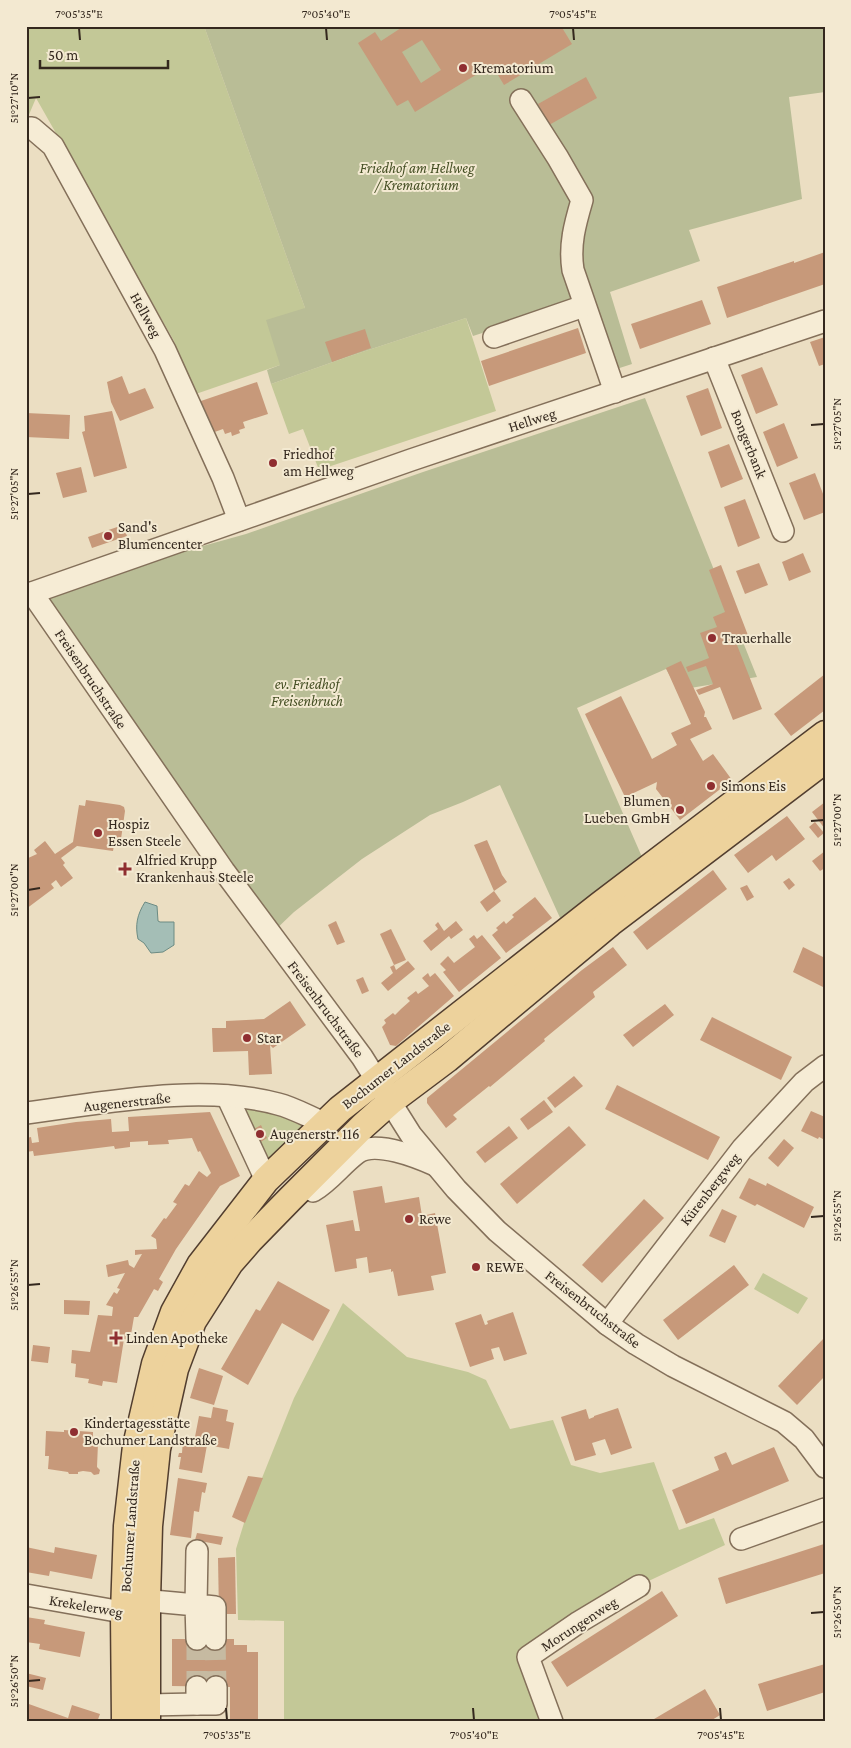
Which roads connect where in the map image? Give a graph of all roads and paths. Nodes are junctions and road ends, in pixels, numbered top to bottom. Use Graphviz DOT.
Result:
graph roads {
  1 [pos="521,100"];
  2 [pos="26,128"];
  3 [pos="584,306"];
  4 [pos="825,321"];
  5 [pos="494,337"];
  6 [pos="714,358"];
  7 [pos="615,392"];
  8 [pos="239,520"];
  9 [pos="783,531"];
  10 [pos="29,594"];
  11 [pos="825,734"];
  12 [pos="825,760"];
  13 [pos="825,1066"];
  14 [pos="384,1091"];
  15 [pos="227,1096"];
  16 [pos="26,1113"];
  17 [pos="324,1123"];
  18 [pos="439,1167"];
  19 [pos="266,1180"];
  20 [pos="294,1196"];
  21 [pos="607,1324"];
  22 [pos="823,1461"];
  23 [pos="825,1509"];
  24 [pos="741,1539"];
  25 [pos="197,1551"];
  26 [pos="639,1586"];
  27 [pos="26,1595"];
  28 [pos="196,1605"];
  29 [pos="136,1607"];
  30 [pos="206,1639"];
  31 [pos="203,1692"];
  32 [pos="147,1713"];
  33 [pos="125,1722"];
  34 [pos="552,1722"];
  1 -- 3 [label="street"];
  2 -- 8 [label="street, Hellweg"];
  3 -- 5 [label="street"];
  3 -- 7 [label="street"];
  4 -- 6 [label="street, Hellweg"];
  6 -- 7 [label="street, Hellweg"];
  6 -- 9 [label="street, Bongerbank"];
  7 -- 8 [label="street, Hellweg"];
  8 -- 10 [label="street, Hellweg"];
  10 -- 14 [label="street, Freisenbruchstraße"];
  11 -- 14 [label="main road, Bochumer Landstraße"];
  12 -- 14 [label="main road, Bochumer Landstraße"];
  13 -- 21 [label="street, Kürenbergweg"];
  14 -- 17 [label="main road, Bochumer Landstraße"];
  14 -- 18 [label="street, Freisenbruchstraße"];
  14 -- 20 [label="main road, Bochumer Landstraße"];
  15 -- 16 [label="street, Augenerstraße"];
  15 -- 17 [label="street, Augenerstraße"];
  15 -- 19 [label="street"];
  17 -- 19 [label="main road, Bochumer Landstraße"];
  18 -- 20 [label="street, Bochumer Landstraße"];
  18 -- 21 [label="street, Freisenbruchstraße"];
  19 -- 29 [label="main road, Bochumer Landstraße"];
  20 -- 29 [label="main road, Bochumer Landstraße"];
  21 -- 22 [label="street, Freisenbruchstraße"];
  23 -- 24 [label="street"];
  25 -- 28 [label="street"];
  26 -- 34 [label="street, Morungenweg"];
  27 -- 29 [label="street, Krekelerweg"];
  28 -- 29 [label="street, Krekelerweg"];
  28 -- 30 [label="street"];
  29 -- 32 [label="main road, Bochumer Landstraße"];
  29 -- 33 [label="main road, Bochumer Landstraße"];
  31 -- 32 [label="street"];
}
